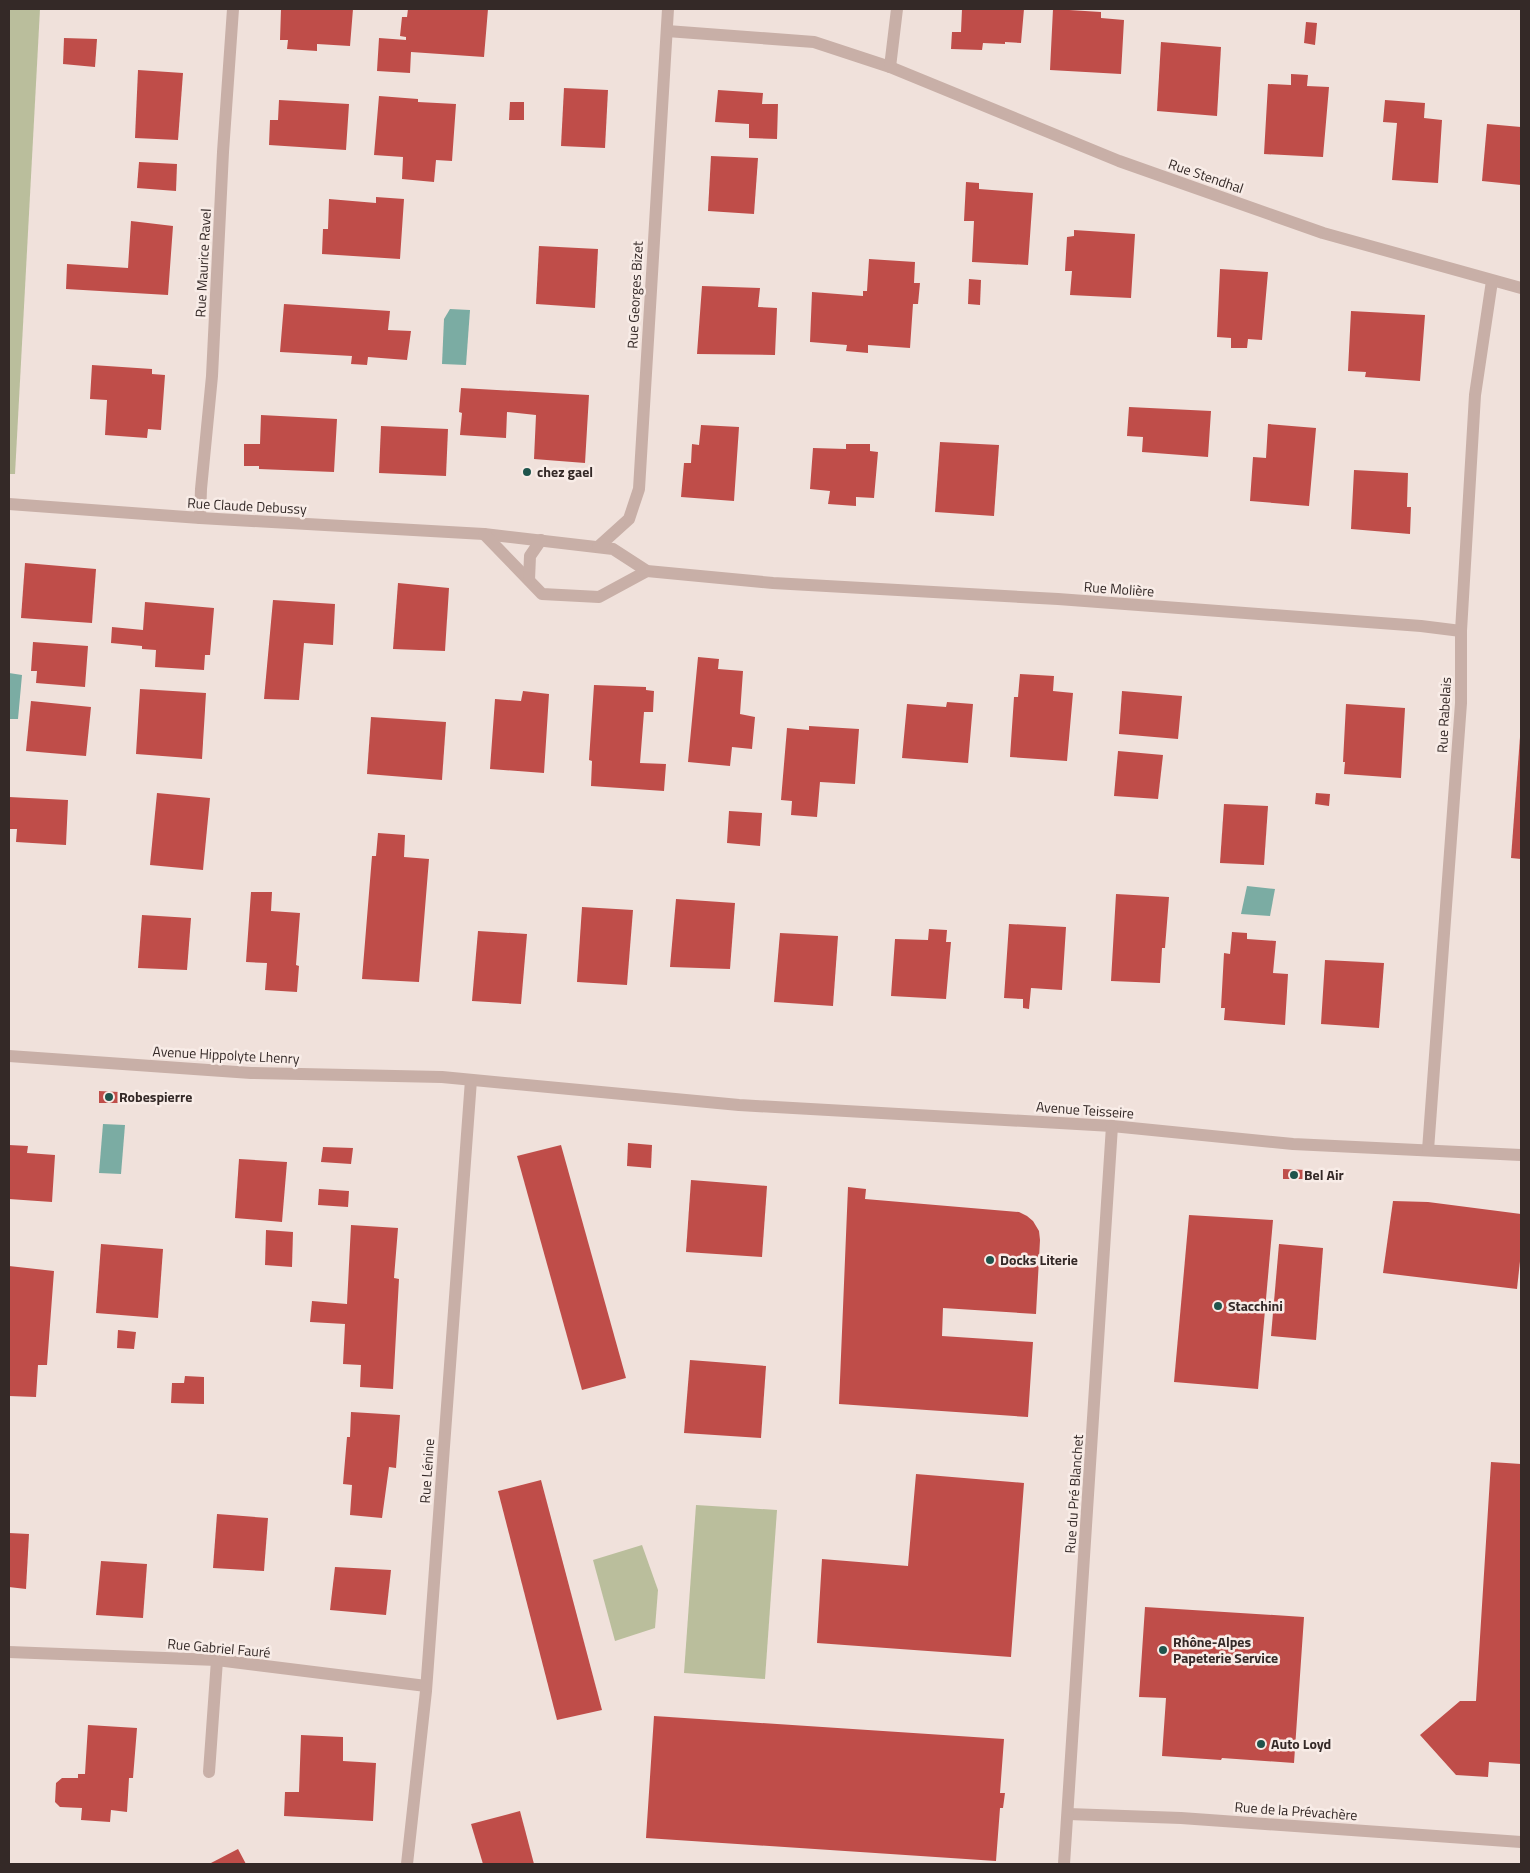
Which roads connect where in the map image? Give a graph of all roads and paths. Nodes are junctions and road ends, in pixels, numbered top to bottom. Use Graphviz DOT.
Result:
graph roads {
  1 [pos="233,9"];
  2 [pos="668,9"];
  3 [pos="897,9"];
  4 [pos="667,31"];
  5 [pos="890,67"];
  6 [pos="1492,281"];
  7 [pos="1521,288"];
  8 [pos="9,504"];
  9 [pos="200,518"];
  10 [pos="484,534"];
  11 [pos="541,540"];
  12 [pos="598,547"];
  13 [pos="647,571"];
  14 [pos="529,580"];
  15 [pos="773,583"];
  16 [pos="1462,632"];
  17 [pos="9,1056"];
  18 [pos="471,1080"];
  19 [pos="1112,1126"];
  20 [pos="1428,1150"];
  21 [pos="1521,1155"];
  22 [pos="9,1652"];
  23 [pos="217,1660"];
  24 [pos="426,1686"];
  25 [pos="209,1772"];
  26 [pos="1068,1814"];
  27 [pos="1521,1842"];
  28 [pos="407,1864"];
  29 [pos="1064,1864"];
  1 -- 9 [label="street, Rue Maurice Ravel"];
  2 -- 4 [label="street, Rue Georges Bizet"];
  3 -- 5 [label="street"];
  4 -- 5 [label="street"];
  4 -- 12 [label="street, Rue Georges Bizet"];
  5 -- 6 [label="street, Rue Stendhal"];
  6 -- 7 [label="street, Rue Stendhal"];
  6 -- 16 [label="street, Rue Rabelais"];
  8 -- 9 [label="street, Rue Claude Debussy"];
  9 -- 10 [label="street, Rue Claude Debussy"];
  10 -- 11 [label="street, Rue Claude Debussy"];
  10 -- 14 [label="street"];
  11 -- 12 [label="street, Rue Claude Debussy"];
  11 -- 14 [label="street"];
  12 -- 13 [label="street, Rue Claude Debussy"];
  13 -- 14 [label="street"];
  13 -- 15 [label="street, Rue Claude Debussy"];
  15 -- 16 [label="street, Rue Molière"];
  16 -- 20 [label="street, Rue Rabelais"];
  17 -- 18 [label="street, Avenue Hippolyte Lhenry"];
  18 -- 19 [label="street, Avenue Teisseire"];
  18 -- 24 [label="street, Rue Lénine"];
  19 -- 20 [label="street, Avenue Teisseire"];
  19 -- 26 [label="street, Rue du Pré Blanchet"];
  20 -- 21 [label="street, Avenue Teisseire"];
  22 -- 23 [label="street, Rue Gabriel Fauré"];
  23 -- 24 [label="street, Rue Gabriel Fauré"];
  23 -- 25 [label="street"];
  24 -- 28 [label="street, Rue Lénine"];
  26 -- 27 [label="street, Rue de la Prévachère"];
  26 -- 29 [label="street, Rue du Pré Blanchet"];
}
